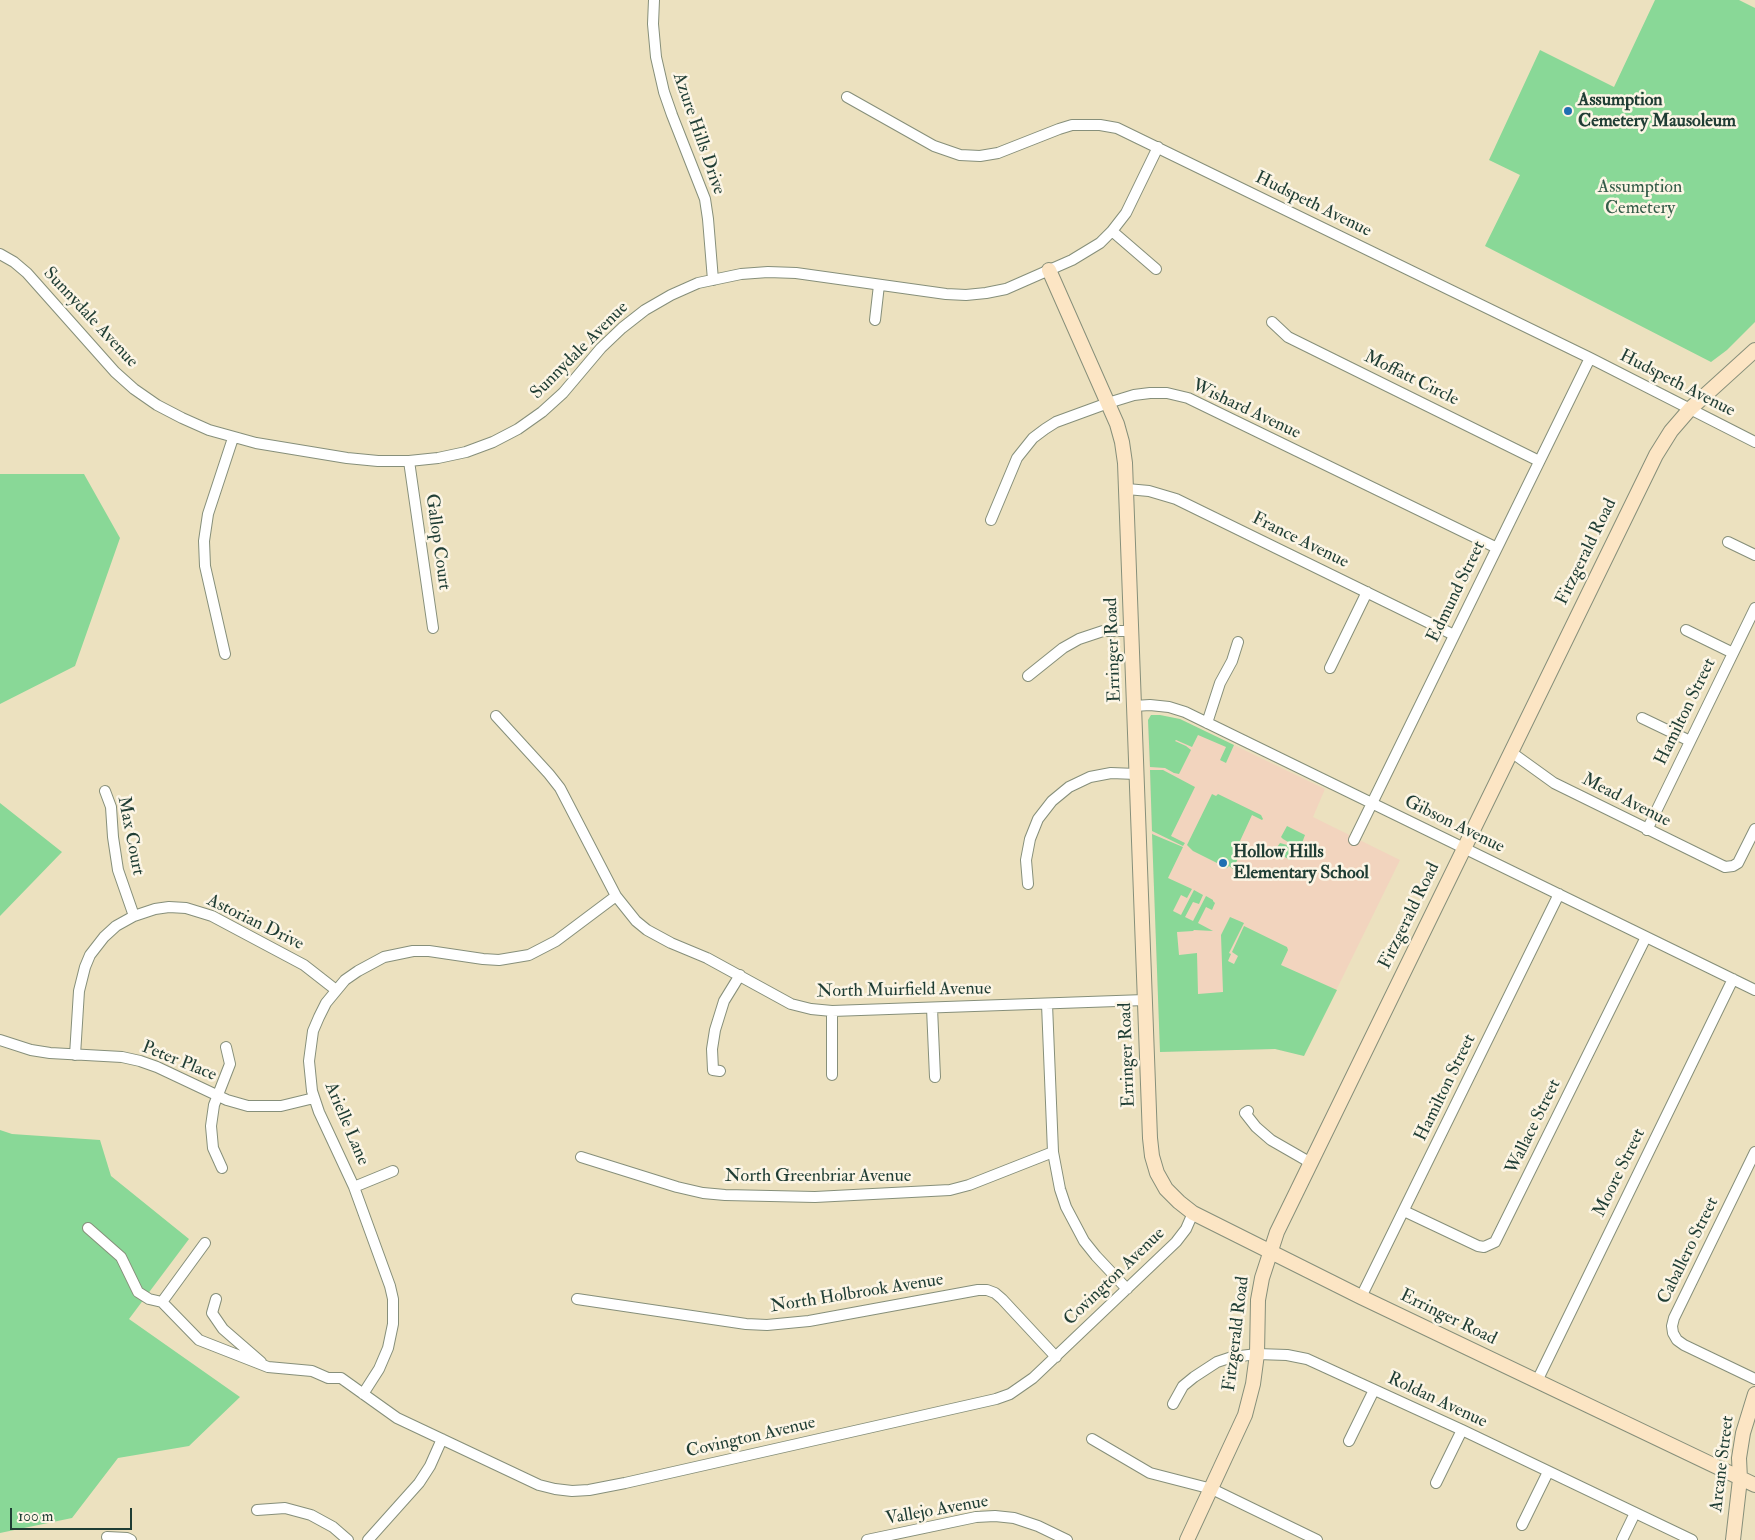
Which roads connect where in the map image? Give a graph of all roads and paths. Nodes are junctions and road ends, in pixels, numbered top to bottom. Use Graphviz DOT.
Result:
graph roads {
  1 [pos="654,0"];
  2 [pos="847,97"];
  3 [pos="1158,147"];
  4 [pos="1112,231"];
  5 [pos="0,254"];
  6 [pos="1156,269"];
  7 [pos="1049,270"];
  8 [pos="713,280"];
  9 [pos="879,285"];
  10 [pos="875,320"];
  11 [pos="1272,322"];
  12 [pos="1755,350"];
  13 [pos="1590,358"];
  14 [pos="1108,403"];
  15 [pos="1690,409"];
  16 [pos="233,438"];
  17 [pos="1755,442"];
  18 [pos="410,461"];
  19 [pos="1539,461"];
  20 [pos="1127,490"];
  21 [pos="991,520"];
  22 [pos="1728,542"];
  23 [pos="1496,548"];
  24 [pos="1755,555"];
  25 [pos="1367,592"];
  26 [pos="1755,608"];
  27 [pos="433,628"];
  28 [pos="1686,630"];
  29 [pos="1132,631"];
  30 [pos="1454,635"];
  31 [pos="1238,642"];
  32 [pos="1733,653"];
  33 [pos="225,654"];
  34 [pos="1330,668"];
  35 [pos="1028,676"];
  36 [pos="1134,706"];
  37 [pos="496,716"];
  38 [pos="1642,718"];
  39 [pos="1207,723"];
  40 [pos="1690,741"];
  41 [pos="1511,752"];
  42 [pos="1136,774"];
  43 [pos="105,791"];
  44 [pos="1372,804"];
  45 [pos="1755,829"];
  46 [pos="1647,830"];
  47 [pos="1354,840"];
  48 [pos="1464,848"];
  49 [pos="1028,884"];
  50 [pos="1559,894"];
  51 [pos="616,896"];
  52 [pos="134,916"];
  53 [pos="1646,937"];
  54 [pos="740,975"];
  55 [pos="1733,979"];
  56 [pos="336,990"];
  57 [pos="1755,990"];
  58 [pos="1145,1000"];
  59 [pos="1047,1004"];
  60 [pos="932,1008"];
  61 [pos="832,1011"];
  62 [pos="0,1040"];
  63 [pos="226,1047"];
  64 [pos="75,1055"];
  65 [pos="720,1071"];
  66 [pos="832,1074"];
  67 [pos="935,1077"];
  68 [pos="218,1096"];
  69 [pos="314,1098"];
  70 [pos="1248,1111"];
  71 [pos="1053,1152"];
  72 [pos="1755,1152"];
  73 [pos="581,1157"];
  74 [pos="1310,1163"];
  75 [pos="222,1168"];
  76 [pos="393,1171"];
  77 [pos="354,1187"];
  78 [pos="1404,1211"];
  79 [pos="1193,1213"];
  80 [pos="88,1228"];
  81 [pos="205,1243"];
  82 [pos="1270,1251"];
  83 [pos="1127,1289"];
  84 [pos="1361,1297"];
  85 [pos="216,1299"];
  86 [pos="577,1299"];
  87 [pos="162,1302"];
  88 [pos="1256,1354"];
  89 [pos="1056,1357"];
  90 [pos="268,1367"];
  91 [pos="1755,1379"];
  92 [pos="1537,1382"];
  93 [pos="1374,1390"];
  94 [pos="363,1394"];
  95 [pos="1755,1394"];
  96 [pos="1173,1404"];
  97 [pos="1462,1430"];
  98 [pos="1092,1438"];
  99 [pos="442,1439"];
  100 [pos="1350,1441"];
  101 [pos="1548,1472"];
  102 [pos="1740,1479"];
  103 [pos="1436,1483"];
  104 [pos="1755,1485"];
  105 [pos="1212,1488"];
  106 [pos="257,1510"];
  107 [pos="1635,1513"];
  108 [pos="1522,1525"];
  109 [pos="107,1537"];
  110 [pos="900,1537"];
  111 [pos="131,1540"];
  112 [pos="348,1540"];
  113 [pos="368,1540"];
  114 [pos="867,1540"];
  115 [pos="1067,1540"];
  116 [pos="1187,1540"];
  117 [pos="1318,1540"];
  118 [pos="1622,1540"];
  119 [pos="1692,1540"];
  120 [pos="1733,1540"];
  1 -- 8 [label="street, Azure Hills Drive"];
  2 -- 3 [label="street, Hudspeth Avenue"];
  3 -- 4 [label="street, Sunnydale Avenue"];
  3 -- 13 [label="street, Hudspeth Avenue"];
  4 -- 6 [label="street"];
  4 -- 7 [label="street, Sunnydale Avenue"];
  5 -- 16 [label="street, Sunnydale Avenue"];
  7 -- 9 [label="street, Sunnydale Avenue"];
  7 -- 14 [label="main road, Erringer Road"];
  8 -- 9 [label="street, Sunnydale Avenue"];
  8 -- 18 [label="street, Sunnydale Avenue"];
  9 -- 10 [label="street"];
  11 -- 19 [label="street, Moffatt Circle"];
  12 -- 15 [label="main road, Fitzgerald Road"];
  13 -- 15 [label="street, Hudspeth Avenue"];
  13 -- 19 [label="street, Edmund Street"];
  14 -- 20 [label="main road, Erringer Road"];
  14 -- 21 [label="street, Wishard Avenue"];
  14 -- 23 [label="street, Wishard Avenue"];
  15 -- 17 [label="street, Hudspeth Avenue"];
  15 -- 41 [label="main road, Fitzgerald Road"];
  16 -- 18 [label="street, Sunnydale Avenue"];
  16 -- 33 [label="street"];
  18 -- 27 [label="street, Gallop Court"];
  19 -- 23 [label="street, Edmund Street"];
  20 -- 25 [label="street, France Avenue"];
  20 -- 29 [label="main road, Erringer Road"];
  22 -- 24 [label="street"];
  23 -- 30 [label="street, Edmund Street"];
  25 -- 30 [label="street, France Avenue"];
  25 -- 34 [label="street"];
  26 -- 32 [label="street, Hamilton Street"];
  28 -- 32 [label="street"];
  29 -- 35 [label="street"];
  29 -- 36 [label="main road, Erringer Road"];
  30 -- 44 [label="street, Edmund Street"];
  31 -- 39 [label="street"];
  32 -- 40 [label="street, Hamilton Street"];
  36 -- 39 [label="street, Gibson Avenue"];
  36 -- 42 [label="main road, Erringer Road"];
  37 -- 51 [label="street, North Muirfield Avenue"];
  38 -- 40 [label="street"];
  39 -- 44 [label="street, Gibson Avenue"];
  40 -- 46 [label="street, Hamilton Street"];
  41 -- 46 [label="street, Mead Avenue"];
  41 -- 48 [label="main road, Fitzgerald Road"];
  42 -- 49 [label="street"];
  42 -- 58 [label="main road, Erringer Road"];
  43 -- 52 [label="street, Max Court"];
  44 -- 47 [label="street, Edmund Street"];
  44 -- 48 [label="street, Gibson Avenue"];
  45 -- 46 [label="street, Mead Avenue"];
  48 -- 50 [label="street, Gibson Avenue"];
  48 -- 74 [label="main road, Fitzgerald Road"];
  50 -- 53 [label="street, Gibson Avenue"];
  50 -- 78 [label="street, Hamilton Street"];
  51 -- 54 [label="street, North Muirfield Avenue"];
  51 -- 56 [label="street, Arielle Lane"];
  52 -- 56 [label="street, Astorian Drive"];
  52 -- 64 [label="street, Astorian Drive"];
  53 -- 55 [label="street, Gibson Avenue"];
  53 -- 78 [label="street, Wallace Street"];
  54 -- 61 [label="street, North Muirfield Avenue"];
  54 -- 65 [label="street"];
  55 -- 57 [label="street, Gibson Avenue"];
  55 -- 92 [label="street, Moore Street"];
  56 -- 69 [label="street, Arielle Lane"];
  58 -- 59 [label="street, North Muirfield Avenue"];
  58 -- 79 [label="main road, Erringer Road"];
  59 -- 60 [label="street, North Muirfield Avenue"];
  59 -- 71 [label="street"];
  60 -- 61 [label="street, North Muirfield Avenue"];
  60 -- 67 [label="street"];
  61 -- 66 [label="street"];
  62 -- 64 [label="street, Peter Place"];
  63 -- 68 [label="street"];
  64 -- 68 [label="street, Peter Place"];
  68 -- 69 [label="street, Peter Place"];
  68 -- 75 [label="street"];
  69 -- 77 [label="street, Arielle Lane"];
  70 -- 74 [label="street"];
  71 -- 73 [label="street, North Greenbriar Avenue"];
  71 -- 83 [label="street"];
  72 -- 91 [label="street, Caballero Street"];
  74 -- 82 [label="main road, Fitzgerald Road"];
  76 -- 77 [label="street"];
  77 -- 94 [label="street, Arielle Lane"];
  78 -- 84 [label="street, Hamilton Street"];
  79 -- 82 [label="main road, Erringer Road"];
  79 -- 83 [label="street, Covington Avenue"];
  80 -- 87 [label="street"];
  81 -- 87 [label="street"];
  82 -- 84 [label="main road, Erringer Road"];
  82 -- 88 [label="main road, Fitzgerald Road"];
  83 -- 89 [label="street, Covington Avenue"];
  84 -- 92 [label="main road, Erringer Road"];
  85 -- 90 [label="street"];
  86 -- 89 [label="street, North Holbrook Avenue"];
  87 -- 90 [label="street, Covington Avenue"];
  88 -- 93 [label="street, Roldan Avenue"];
  88 -- 96 [label="street, Roldan Avenue"];
  88 -- 105 [label="main road, Fitzgerald Road"];
  89 -- 99 [label="street, Covington Avenue"];
  90 -- 94 [label="street, Covington Avenue"];
  92 -- 102 [label="main road, Erringer Road"];
  93 -- 97 [label="street, Roldan Avenue"];
  93 -- 100 [label="street"];
  94 -- 99 [label="street, Covington Avenue"];
  95 -- 102 [label="main road, Arcane Street"];
  97 -- 101 [label="street, Roldan Avenue"];
  97 -- 103 [label="street"];
  98 -- 105 [label="street"];
  99 -- 113 [label="street"];
  101 -- 107 [label="street, Roldan Avenue"];
  101 -- 108 [label="street"];
  102 -- 104 [label="main road, Erringer Road"];
  102 -- 120 [label="main road, Arcane Street"];
  105 -- 116 [label="main road, Fitzgerald Road"];
  105 -- 117 [label="street"];
  106 -- 112 [label="street"];
  107 -- 118 [label="street"];
  107 -- 119 [label="street, Roldan Avenue"];
  109 -- 111 [label="street"];
  110 -- 114 [label="street, Vallejo Avenue"];
  110 -- 115 [label="street, Vallejo Avenue"];
}
